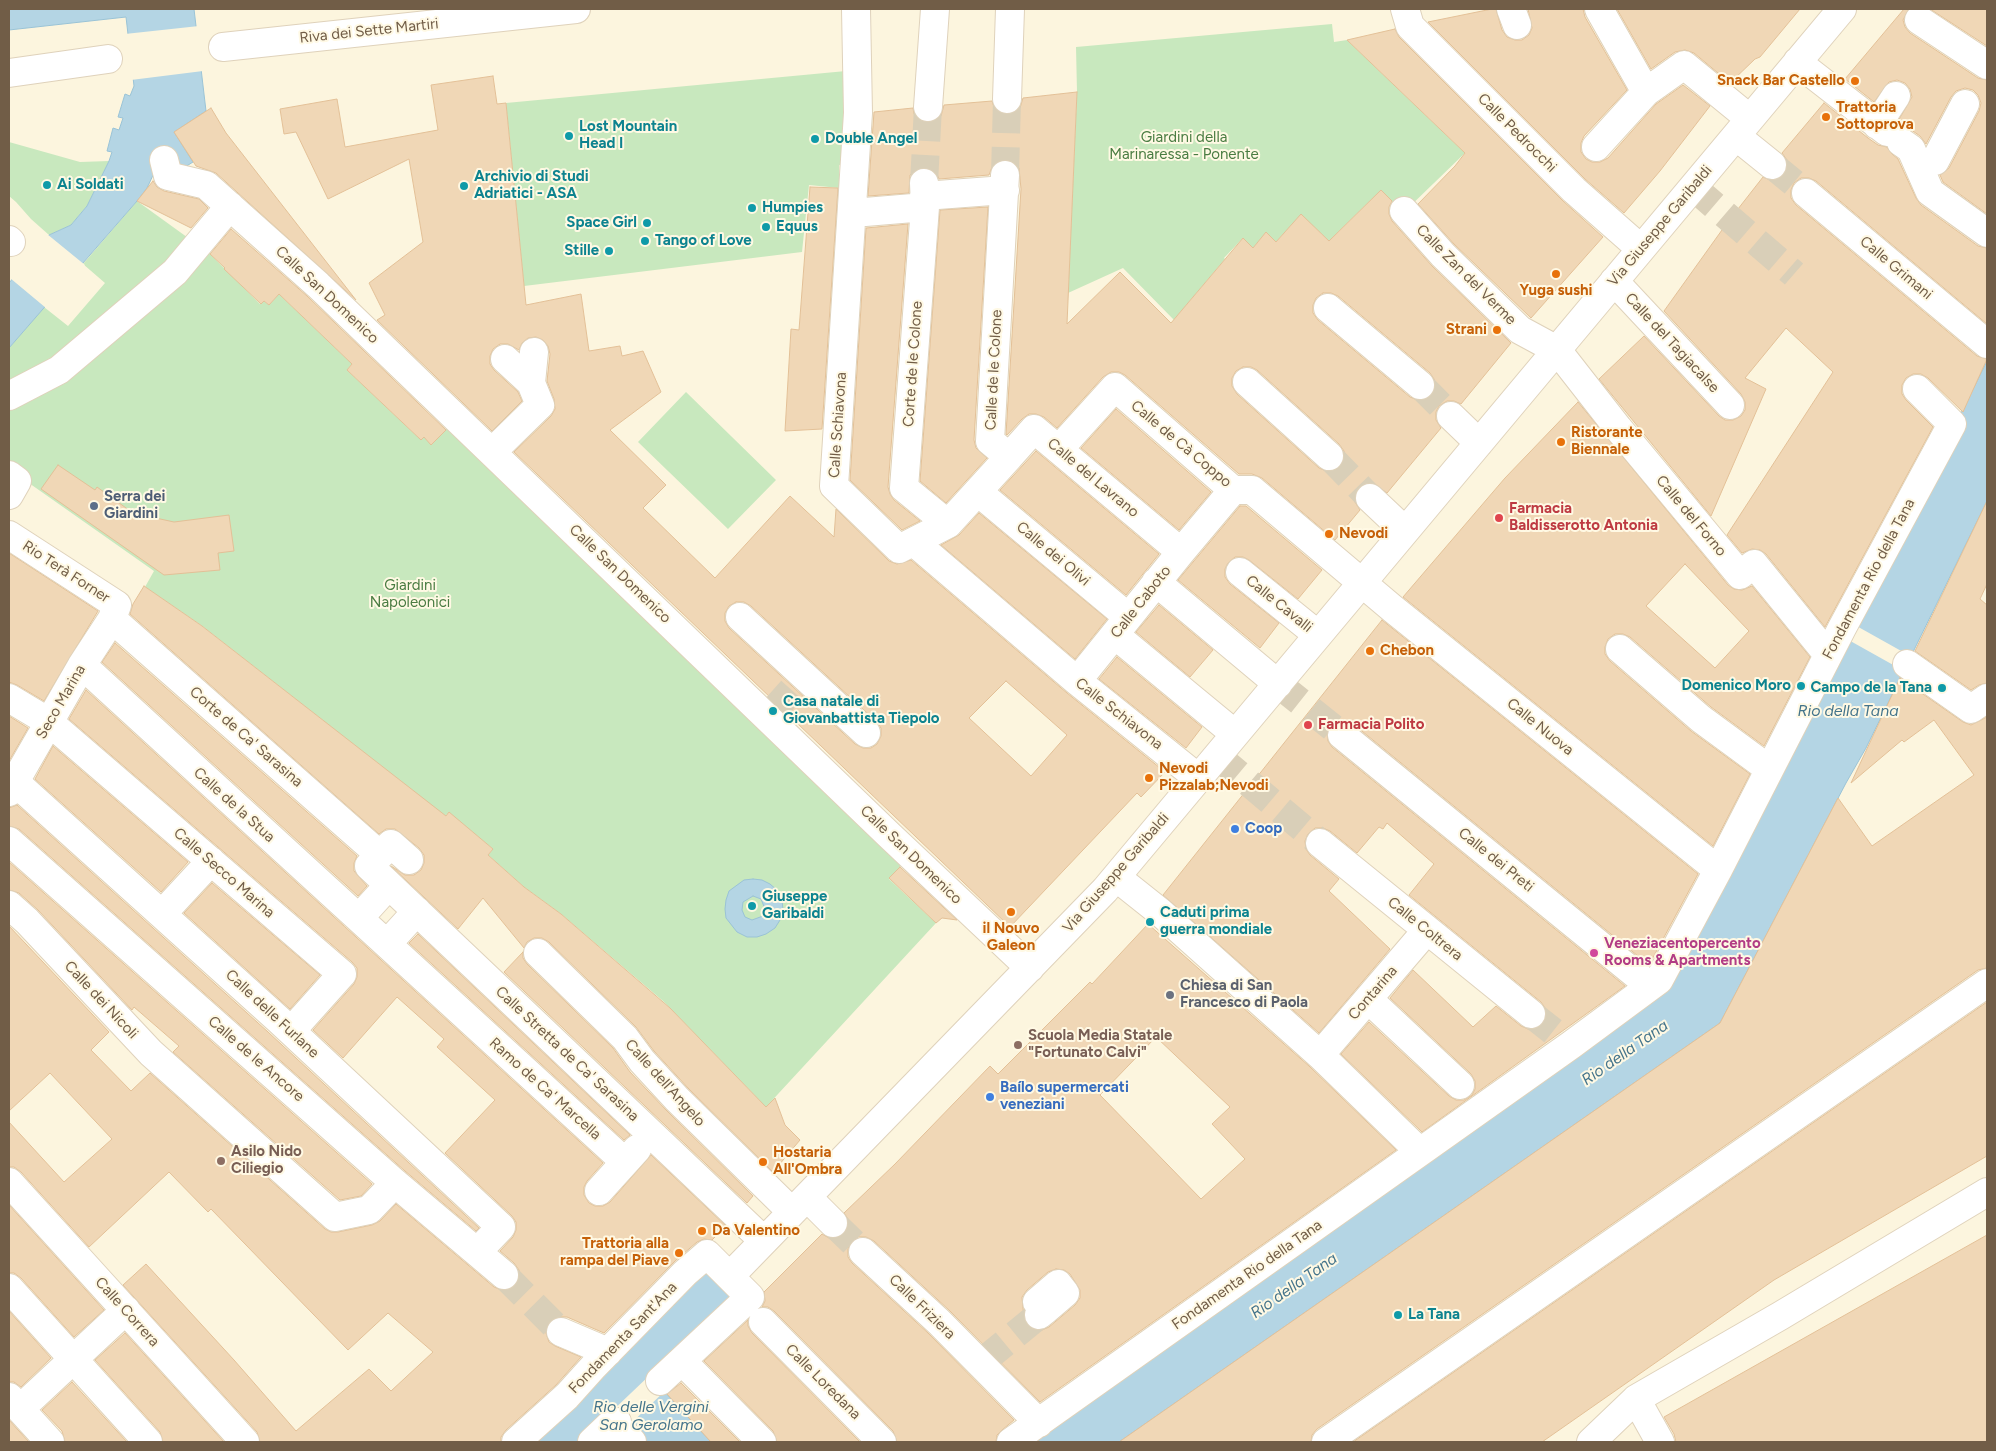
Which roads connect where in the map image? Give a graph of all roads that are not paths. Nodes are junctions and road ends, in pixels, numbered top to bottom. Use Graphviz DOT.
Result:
graph roads {
  1 [pos="576,9"];
  2 [pos="856,9"];
  3 [pos="935,9"];
  4 [pos="1010,9"];
  5 [pos="1405,9"];
  6 [pos="1599,9"];
  7 [pos="1842,9"];
  8 [pos="1919,20"];
  9 [pos="222,47"];
  10 [pos="108,58"];
  11 [pos="1797,62"];
  12 [pos="1987,65"];
  13 [pos="9,73"];
  14 [pos="1646,92"];
  15 [pos="1896,96"];
  16 [pos="1007,99"];
  17 [pos="1965,104"];
  18 [pos="928,107"];
  19 [pos="1743,128"];
  20 [pos="1888,133"];
  21 [pos="1596,147"];
  22 [pos="1935,160"];
  23 [pos="1772,165"];
  24 [pos="186,172"];
  25 [pos="1806,193"];
  26 [pos="924,195"];
  27 [pos="230,206"];
  28 [pos="1404,212"];
  29 [pos="853,213"];
  30 [pos="1987,233"];
  31 [pos="1641,249"];
  32 [pos="1614,281"];
  33 [pos="1328,308"];
  34 [pos="1987,344"];
  35 [pos="1557,350"];
  36 [pos="534,352"];
  37 [pos="505,359"];
  38 [pos="1416,374"];
  39 [pos="1247,382"];
  40 [pos="531,383"];
  41 [pos="9,396"];
  42 [pos="1924,396"];
  43 [pos="1730,405"];
  44 [pos="1451,416"];
  45 [pos="1479,443"];
  46 [pos="1059,449"];
  47 [pos="492,452"];
  48 [pos="1329,456"];
  49 [pos="1009,457"];
  50 [pos="9,475"];
  51 [pos="1233,490"];
  52 [pos="978,492"];
  53 [pos="9,495"];
  54 [pos="1370,498"];
  55 [pos="948,524"];
  56 [pos="1405,530"];
  57 [pos="9,535"];
  58 [pos="914,542"];
  59 [pos="1181,552"];
  60 [pos="1240,572"];
  61 [pos="1156,582"];
  62 [pos="1361,583"];
  63 [pos="112,615"];
  64 [pos="740,617"];
  65 [pos="1121,626"];
  66 [pos="1318,636"];
  67 [pos="1620,649"];
  68 [pos="1828,655"];
  69 [pos="1907,664"];
  70 [pos="82,665"];
  71 [pos="1077,682"];
  72 [pos="1278,684"];
  73 [pos="9,698"];
  74 [pos="1987,698"];
  75 [pos="49,722"];
  76 [pos="866,733"];
  77 [pos="1235,734"];
  78 [pos="1342,735"];
  79 [pos="1766,767"];
  80 [pos="1198,778"];
  81 [pos="12,787"];
  82 [pos="9,841"];
  83 [pos="1320,844"];
  84 [pos="375,860"];
  85 [pos="409,860"];
  86 [pos="211,862"];
  87 [pos="1718,870"];
  88 [pos="1116,877"];
  89 [pos="389,885"];
  90 [pos="9,905"];
  91 [pos="417,911"];
  92 [pos="162,914"];
  93 [pos="358,918"];
  94 [pos="1427,930"];
  95 [pos="387,944"];
  96 [pos="538,953"];
  97 [pos="1030,968"];
  98 [pos="1987,983"];
  99 [pos="1650,986"];
  100 [pos="1368,999"];
  101 [pos="1531,1014"];
  102 [pos="291,1031"];
  103 [pos="1320,1056"];
  104 [pos="1473,1098"];
  105 [pos="651,1133"];
  106 [pos="1420,1152"];
  107 [pos="625,1162"];
  108 [pos="9,1182"];
  109 [pos="395,1183"];
  110 [pos="599,1191"];
  111 [pos="1987,1192"];
  112 [pos="800,1205"];
  113 [pos="833,1223"];
  114 [pos="764,1241"];
  115 [pos="478,1252"];
  116 [pos="863,1252"];
  117 [pos="504,1275"];
  118 [pos="730,1276"];
  119 [pos="9,1288"];
  120 [pos="126,1310"];
  121 [pos="752,1310"];
  122 [pos="562,1332"];
  123 [pos="608,1352"];
  124 [pos="73,1359"];
  125 [pos="682,1361"];
  126 [pos="660,1381"];
  127 [pos="1636,1399"];
  128 [pos="14,1403"];
  129 [pos="1039,1423"];
  130 [pos="621,1429"];
  131 [pos="50,1442"];
  132 [pos="148,1442"];
  133 [pos="245,1442"];
  134 [pos="516,1442"];
  135 [pos="592,1442"];
  136 [pos="762,1442"];
  137 [pos="882,1442"];
  138 [pos="1011,1442"];
  139 [pos="1326,1442"];
  140 [pos="1591,1442"];
  141 [pos="1660,1442"];
  1 -- 9 [label="street, Riva dei Sette Martiri"];
  2 -- 29 [label="street, Calle Schiavona"];
  3 -- 18 [label="street"];
  4 -- 16 [label="street"];
  5 -- 31 [label="street, Calle Pedrocchi"];
  6 -- 14 [label="street"];
  7 -- 11 [label="street, Via Giuseppe Garibaldi"];
  8 -- 12 [label="street"];
  10 -- 13 [label="street"];
  11 -- 19 [label="street, Via Giuseppe Garibaldi"];
  11 -- 20 [label="street"];
  14 -- 19 [label="street"];
  14 -- 21 [label="street"];
  15 -- 20 [label="street"];
  17 -- 22 [label="street"];
  19 -- 23 [label="street"];
  19 -- 31 [label="street, Via Giuseppe Garibaldi"];
  20 -- 30 [label="street"];
  24 -- 27 [label="street, Calle San Domenico"];
  25 -- 34 [label="street, Calle Grimani"];
  26 -- 29 [label="street"];
  26 -- 49 [label="street, Calle de le Colone"];
  26 -- 55 [label="street, Corte de le Colone"];
  27 -- 41 [label="street"];
  27 -- 47 [label="street, Calle San Domenico"];
  28 -- 35 [label="street, Calle Zan del Verme"];
  29 -- 58 [label="street, Calle Schiavona"];
  31 -- 32 [label="street, Via Giuseppe Garibaldi"];
  32 -- 35 [label="street, Via Giuseppe Garibaldi"];
  32 -- 43 [label="street, Calle del Tagiacalse"];
  33 -- 38 [label="street"];
  35 -- 45 [label="street, Via Giuseppe Garibaldi"];
  35 -- 68 [label="street, Calle del Forno"];
  36 -- 40 [label="street"];
  37 -- 40 [label="street"];
  39 -- 48 [label="street"];
  40 -- 47 [label="street"];
  42 -- 68 [label="street, Fondamenta Rio della Tana"];
  44 -- 45 [label="street"];
  45 -- 56 [label="street, Via Giuseppe Garibaldi"];
  46 -- 49 [label="street, Calle del Lavrano"];
  46 -- 51 [label="street, Calle de Cà Coppo"];
  46 -- 59 [label="street, Calle del Lavrano"];
  47 -- 97 [label="street, Calle San Domenico"];
  49 -- 52 [label="street"];
  50 -- 53 [label="street"];
  51 -- 59 [label="street, Calle Caboto"];
  51 -- 62 [label="street, Calle de Cà Coppo"];
  52 -- 55 [label="street"];
  52 -- 65 [label="street, Calle dei Olivi"];
  54 -- 56 [label="street"];
  55 -- 58 [label="street"];
  56 -- 62 [label="street, Via Giuseppe Garibaldi"];
  57 -- 63 [label="street, Rio Terà Forner"];
  58 -- 71 [label="street, Calle Schiavona"];
  59 -- 61 [label="street, Calle Caboto"];
  60 -- 66 [label="street, Calle Cavalli"];
  61 -- 65 [label="street, Calle Caboto"];
  61 -- 72 [label="street"];
  62 -- 66 [label="street, Via Giuseppe Garibaldi"];
  62 -- 87 [label="street, Calle Nuova"];
  63 -- 70 [label="street, Seco Marina"];
  63 -- 84 [label="street, Corte de Ca' Sarasina"];
  64 -- 76 [label="street"];
  65 -- 71 [label="street, Calle Caboto"];
  65 -- 77 [label="street, Calle dei Olivi"];
  66 -- 72 [label="street, Via Giuseppe Garibaldi"];
  67 -- 79 [label="street"];
  68 -- 79 [label="street, Fondamenta Rio della Tana"];
  69 -- 74 [label="street"];
  70 -- 75 [label="street, Seco Marina"];
  70 -- 93 [label="street, Calle de la Stua"];
  71 -- 80 [label="street, Calle Schiavona"];
  72 -- 77 [label="street, Via Giuseppe Garibaldi"];
  73 -- 75 [label="street, Calle Secco Marina"];
  75 -- 81 [label="street, Seco Marina"];
  75 -- 86 [label="street, Calle Secco Marina"];
  77 -- 80 [label="street, Via Giuseppe Garibaldi"];
  78 -- 99 [label="street, Calle dei Preti"];
  79 -- 87 [label="street, Fondamenta Rio della Tana"];
  80 -- 88 [label="street, Via Giuseppe Garibaldi"];
  81 -- 92 [label="street, Calle delle Furlane"];
  82 -- 109 [label="street, Calle de le Ancore"];
  83 -- 94 [label="street, Calle Coltrera"];
  84 -- 85 [label="street"];
  84 -- 89 [label="street, Calle Stretta de Ca' Sarasina"];
  86 -- 92 [label="street"];
  86 -- 102 [label="street, Calle Secco Marina"];
  87 -- 99 [label="street, Fondamenta Rio della Tana"];
  88 -- 97 [label="street, Via Giuseppe Garibaldi"];
  88 -- 103 [label="street"];
  89 -- 91 [label="street, Calle Stretta de Ca' Sarasina"];
  89 -- 93 [label="street"];
  90 -- 109 [label="street, Calle dei Nicoli"];
  91 -- 95 [label="street"];
  91 -- 105 [label="street, Calle Stretta de Ca' Sarasina"];
  92 -- 102 [label="street, Calle delle Furlane"];
  93 -- 95 [label="street, Calle de la Stua"];
  94 -- 100 [label="street, Contarina"];
  94 -- 101 [label="street, Calle Coltrera"];
  95 -- 107 [label="street, Ramo de Ca' Marcella"];
  96 -- 112 [label="street, Calle dell'Angelo"];
  97 -- 112 [label="street, Via Giuseppe Garibaldi"];
  98 -- 139 [label="street"];
  99 -- 104 [label="street, Fondamenta Rio della Tana"];
  100 -- 103 [label="street, Contarina"];
  100 -- 104 [label="street"];
  102 -- 115 [label="street, Calle delle Furlane"];
  103 -- 106 [label="street"];
  104 -- 106 [label="street, Fondamenta Rio della Tana"];
  105 -- 107 [label="street"];
  105 -- 114 [label="street, Calle Stretta de Ca' Sarasina"];
  106 -- 129 [label="street, Fondamenta Rio della Tana"];
  107 -- 110 [label="street"];
  108 -- 120 [label="street, Calle Correra"];
  109 -- 115 [label="street, Calle de le Ancore"];
  111 -- 127 [label="street"];
  112 -- 113 [label="street"];
  112 -- 114 [label="street, Via Giuseppe Garibaldi"];
  114 -- 118 [label="street, Via Giuseppe Garibaldi"];
  115 -- 117 [label="street, Calle de le Ancore"];
  116 -- 129 [label="street, Calle Friziera"];
  118 -- 121 [label="street"];
  118 -- 123 [label="street, Fondamenta Sant'Ana"];
  119 -- 124 [label="street"];
  120 -- 124 [label="street"];
  120 -- 133 [label="street, Calle Correra"];
  121 -- 125 [label="street"];
  121 -- 137 [label="street, Calle Loredana"];
  122 -- 123 [label="street"];
  123 -- 134 [label="street, Fondamenta Sant'Ana"];
  124 -- 128 [label="street"];
  124 -- 132 [label="street"];
  125 -- 126 [label="street"];
  125 -- 136 [label="street"];
  127 -- 140 [label="street"];
  127 -- 141 [label="street"];
  128 -- 131 [label="street"];
  129 -- 138 [label="street, Fondamenta Rio della Tana"];
  130 -- 135 [label="street"];
}
